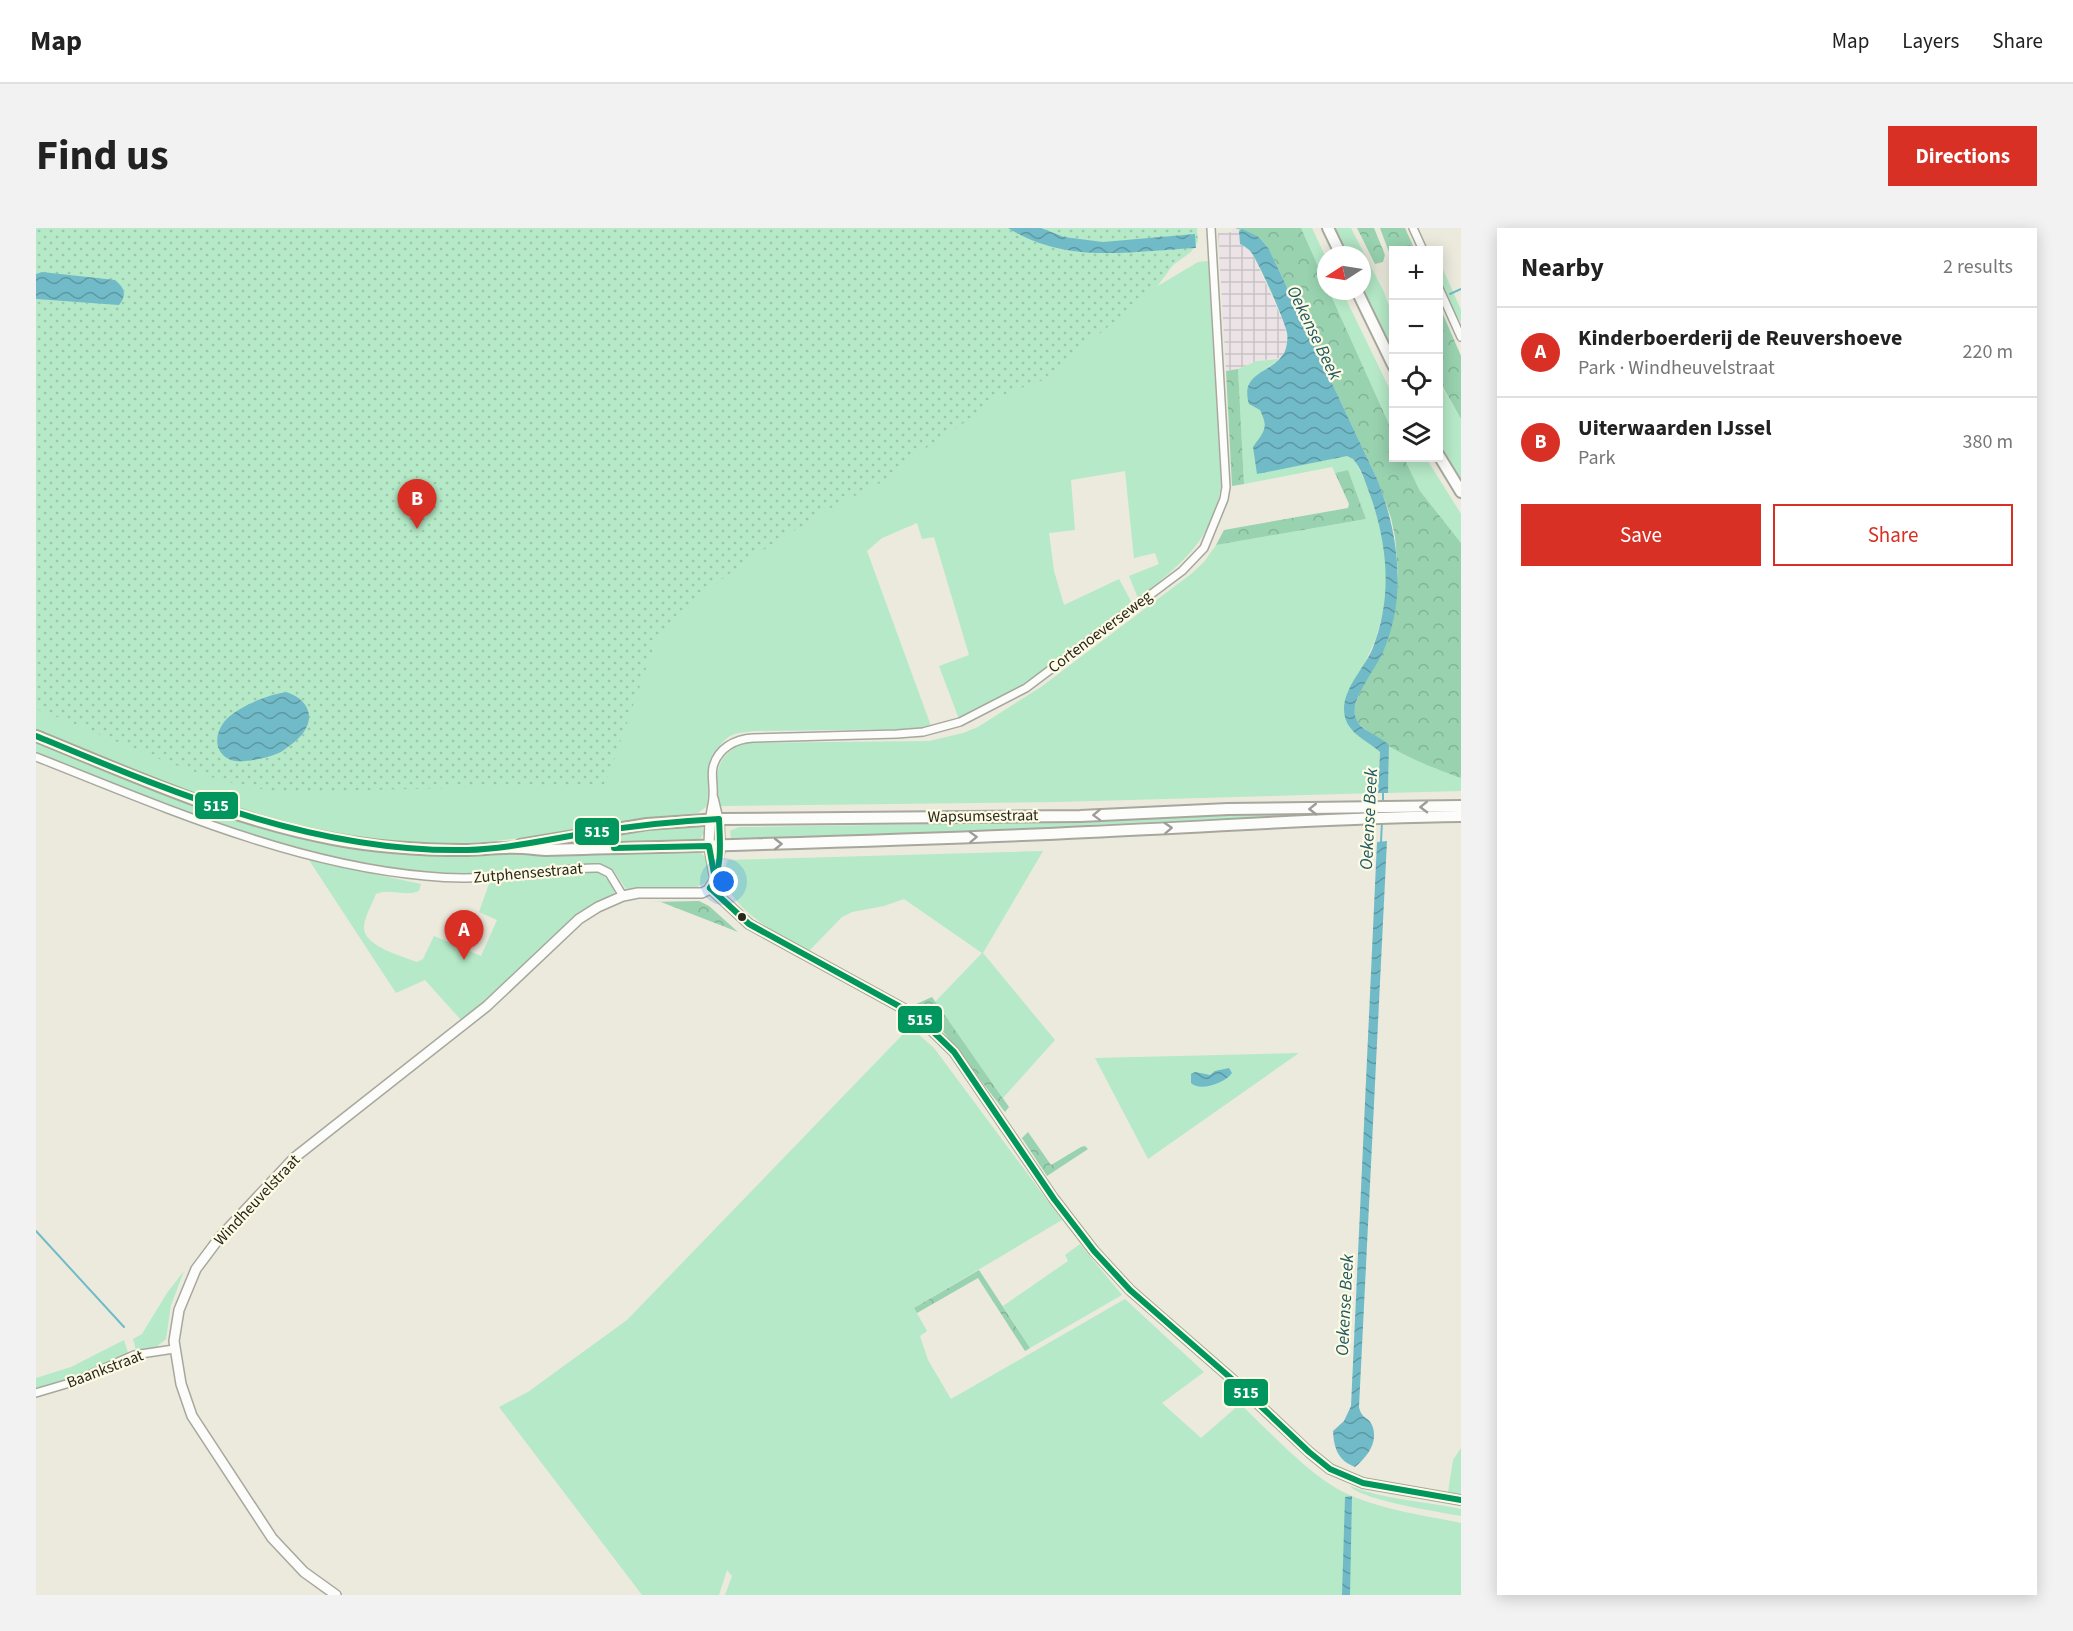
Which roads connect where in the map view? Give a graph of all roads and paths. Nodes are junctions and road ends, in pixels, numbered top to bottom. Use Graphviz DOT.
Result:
graph roads {
  1 [pos="1211,228"];
  2 [pos="1328,228"];
  3 [pos="1413,228"];
  4 [pos="1337,246"];
  5 [pos="1421,246"];
  6 [pos="1443,297"];
  7 [pos="1362,300"];
  8 [pos="1461,337"];
  9 [pos="1389,356"];
  10 [pos="1443,462"];
  11 [pos="1461,492"];
  12 [pos="36,736"];
  13 [pos="36,757"];
  14 [pos="1461,806"];
  15 [pos="1372,813"];
  16 [pos="1388,813"];
  17 [pos="1461,816"];
  18 [pos="715,819"];
  19 [pos="715,846"];
  20 [pos="508,847"];
  21 [pos="710,888"];
  22 [pos="622,896"];
  23 [pos="174,1349"];
  24 [pos="36,1393"];
  25 [pos="1461,1500"];
  26 [pos="336,1595"];
  1 -- 18 [label="street, Cortenoeverseweg"];
  2 -- 4 [label="main road"];
  3 -- 5 [label="street"];
  6 -- 8 [label="street"];
  7 -- 9 [label="main road"];
  10 -- 11 [label="main road"];
  12 -- 20 [label="main road, Wapsumsestraat"];
  13 -- 22 [label="street, Zutphensestraat"];
  14 -- 16 [label="main road, Wapsumsestraat, one-way"];
  15 -- 16 [label="main road, Wapsumsestraat"];
  15 -- 18 [label="main road, Wapsumsestraat, one-way"];
  19 -- 15 [label="main road, Wapsumsestraat, one-way"];
  16 -- 17 [label="main road, Wapsumsestraat"];
  18 -- 19 [label="street, Cortenoeverseweg"];
  18 -- 20 [label="main road, Wapsumsestraat"];
  19 -- 20 [label="main road, Wapsumsestraat"];
  19 -- 21 [label="street, Cortenoeverseweg"];
  21 -- 22 [label="street"];
  21 -- 25 [label="street"];
  22 -- 23 [label="street, Windheuvelstraat"];
  23 -- 24 [label="street, Baankstraat"];
  23 -- 26 [label="street, Windheuvelstraat"];
}
